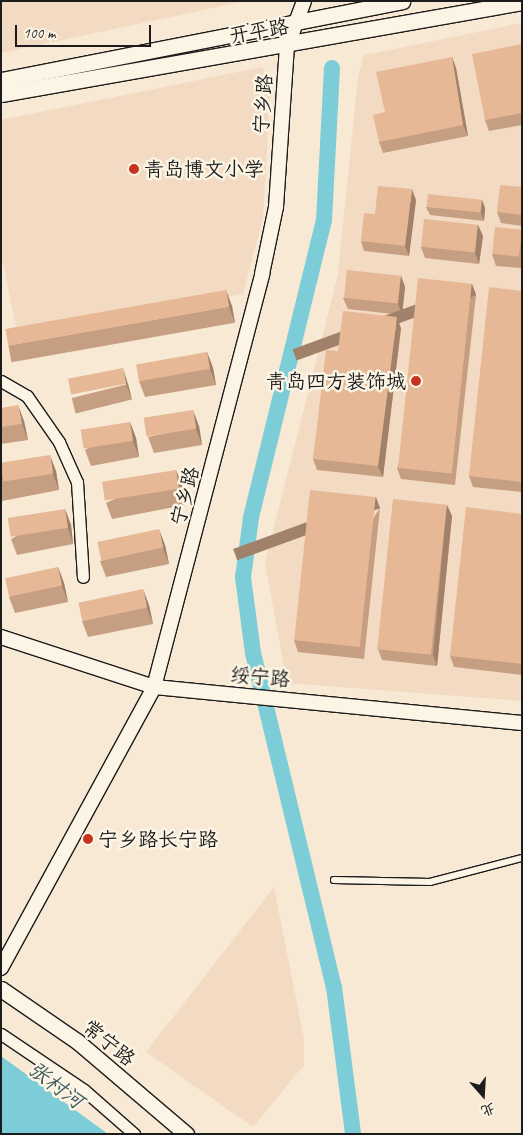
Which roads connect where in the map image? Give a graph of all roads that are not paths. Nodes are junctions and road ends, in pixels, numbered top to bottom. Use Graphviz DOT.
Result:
graph roads {
  1 [pos="304,1"];
  2 [pos="402,1"];
  3 [pos="522,2"];
  4 [pos="298,21"];
  5 [pos="287,47"];
  6 [pos="1,80"];
  7 [pos="1,94"];
  8 [pos="1,381"];
  9 [pos="83,577"];
  10 [pos="1,637"];
  11 [pos="154,687"];
  12 [pos="522,723"];
  13 [pos="522,858"];
  14 [pos="334,880"];
  15 [pos="1,968"];
  16 [pos="1,989"];
  17 [pos="1,1000"];
  18 [pos="1,1034"];
  19 [pos="134,1134"];
  20 [pos="172,1134"];
  21 [pos="186,1134"];
  1 -- 4 [label="street, 宁乡路"];
  2 -- 4 [label="main road, 开平路"];
  3 -- 5 [label="main road, 开平路"];
  4 -- 5 [label="street, 宁乡路"];
  4 -- 6 [label="main road, 开平路"];
  5 -- 7 [label="main road, 开平路"];
  5 -- 11 [label="street, 宁乡路"];
  8 -- 9 [label="street"];
  10 -- 11 [label="street, 绥宁路"];
  11 -- 12 [label="street, 绥宁路"];
  11 -- 15 [label="street, 宁乡路"];
  13 -- 14 [label="lane"];
  16 -- 21 [label="main road, 常宁路"];
  17 -- 20 [label="main road, 常宁路"];
  18 -- 19 [label="street"];
}
